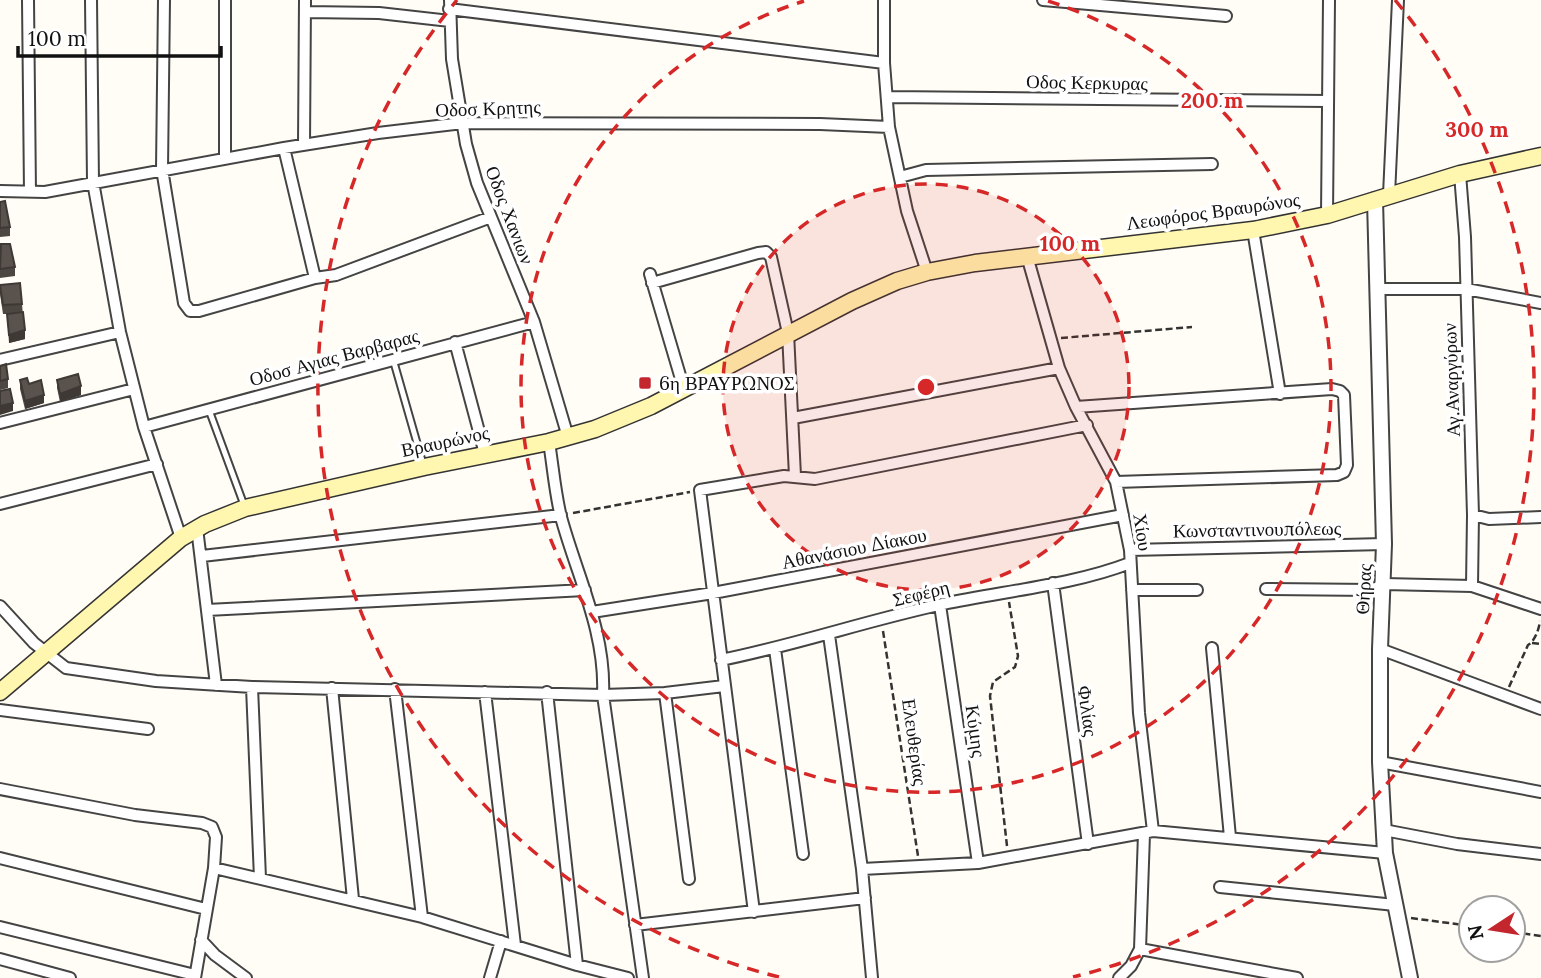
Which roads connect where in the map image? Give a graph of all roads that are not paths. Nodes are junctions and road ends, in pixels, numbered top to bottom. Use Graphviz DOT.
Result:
graph roads {
  1 [pos="28,0"];
  2 [pos="91,0"];
  3 [pos="164,0"];
  4 [pos="225,0"];
  5 [pos="305,0"];
  6 [pos="884,0"];
  7 [pos="1043,0"];
  8 [pos="1329,0"];
  9 [pos="1398,0"];
  10 [pos="450,10"];
  11 [pos="306,12"];
  12 [pos="1226,16"];
  13 [pos="884,63"];
  14 [pos="888,97"];
  15 [pos="1328,102"];
  16 [pos="463,123"];
  17 [pos="889,127"];
  18 [pos="304,145"];
  19 [pos="284,148"];
  20 [pos="1541,156"];
  21 [pos="225,159"];
  22 [pos="1212,164"];
  23 [pos="162,169"];
  24 [pos="1460,174"];
  25 [pos="900,177"];
  26 [pos="93,182"];
  27 [pos="0,191"];
  28 [pos="30,192"];
  29 [pos="1382,198"];
  30 [pos="1326,215"];
  31 [pos="491,217"];
  32 [pos="1254,230"];
  33 [pos="1027,256"];
  34 [pos="927,272"];
  35 [pos="315,278"];
  36 [pos="1377,289"];
  37 [pos="1466,289"];
  38 [pos="1541,303"];
  39 [pos="534,322"];
  40 [pos="120,332"];
  41 [pos="788,333"];
  42 [pos="456,342"];
  43 [pos="393,359"];
  44 [pos="0,360"];
  45 [pos="1059,368"];
  46 [pos="134,389"];
  47 [pos="684,389"];
  48 [pos="1280,394"];
  49 [pos="1076,407"];
  50 [pos="209,410"];
  51 [pos="793,418"];
  52 [pos="0,423"];
  53 [pos="1087,425"];
  54 [pos="144,427"];
  55 [pos="568,437"];
  56 [pos="549,442"];
  57 [pos="485,454"];
  58 [pos="157,464"];
  59 [pos="424,467"];
  60 [pos="795,476"];
  61 [pos="1116,482"];
  62 [pos="0,504"];
  63 [pos="245,508"];
  64 [pos="561,515"];
  65 [pos="1123,515"];
  66 [pos="1473,515"];
  67 [pos="1541,517"];
  68 [pos="197,528"];
  69 [pos="181,538"];
  70 [pos="1384,544"];
  71 [pos="1130,550"];
  72 [pos="202,556"];
  73 [pos="1130,563"];
  74 [pos="1053,583"];
  75 [pos="1384,584"];
  76 [pos="1472,586"];
  77 [pos="1266,589"];
  78 [pos="584,590"];
  79 [pos="1132,590"];
  80 [pos="1197,590"];
  81 [pos="713,593"];
  82 [pos="940,605"];
  83 [pos="2,610"];
  84 [pos="207,610"];
  85 [pos="592,612"];
  86 [pos="1541,612"];
  87 [pos="829,635"];
  88 [pos="1212,648"];
  89 [pos="775,649"];
  90 [pos="1380,649"];
  91 [pos="45,653"];
  92 [pos="720,660"];
  93 [pos="216,685"];
  94 [pos="724,686"];
  95 [pos="252,687"];
  96 [pos="332,688"];
  97 [pos="395,690"];
  98 [pos="0,692"];
  99 [pos="485,692"];
  100 [pos="547,692"];
  101 [pos="665,693"];
  102 [pos="603,695"];
  103 [pos="1541,709"];
  104 [pos="0,710"];
  105 [pos="148,729"];
  106 [pos="1380,762"];
  107 [pos="0,789"];
  108 [pos="1541,792"];
  109 [pos="1384,830"];
  110 [pos="1149,833"];
  111 [pos="1230,837"];
  112 [pos="1088,844"];
  113 [pos="1385,853"];
  114 [pos="803,854"];
  115 [pos="1541,854"];
  116 [pos="0,858"];
  117 [pos="978,863"];
  118 [pos="214,868"];
  119 [pos="862,869"];
  120 [pos="260,878"];
  121 [pos="689,879"];
  122 [pos="1220,887"];
  123 [pos="865,898"];
  124 [pos="353,899"];
  125 [pos="206,909"];
  126 [pos="1397,911"];
  127 [pos="754,912"];
  128 [pos="422,916"];
  129 [pos="635,926"];
  130 [pos="0,927"];
  131 [pos="201,940"];
  132 [pos="501,941"];
  133 [pos="515,945"];
  134 [pos="1140,948"];
  135 [pos="0,958"];
  136 [pos="577,965"];
  137 [pos="195,976"];
  138 [pos="1127,976"];
  139 [pos="70,978"];
  140 [pos="246,978"];
  141 [pos="491,978"];
  142 [pos="628,978"];
  143 [pos="643,978"];
  144 [pos="872,978"];
  145 [pos="1297,978"];
  146 [pos="1410,978"];
  1 -- 28 [label="street"];
  2 -- 26 [label="street"];
  3 -- 23 [label="street"];
  4 -- 21 [label="street"];
  5 -- 11 [label="street"];
  6 -- 13 [label="street"];
  7 -- 12 [label="street"];
  8 -- 15 [label="street"];
  9 -- 29 [label="street"];
  10 -- 11 [label="street"];
  10 -- 13 [label="street"];
  10 -- 16 [label="street, Οδος Χανιων"];
  11 -- 18 [label="street"];
  13 -- 14 [label="street"];
  14 -- 15 [label="street, Οδος Κερκυρας"];
  14 -- 17 [label="street"];
  15 -- 30 [label="street"];
  16 -- 17 [label="street, Οδοσ Κρητης"];
  16 -- 18 [label="street, Οδοσ Κρητης"];
  16 -- 31 [label="street, Οδος Χανιων"];
  17 -- 25 [label="street"];
  18 -- 19 [label="street, Οδοσ Κρητης"];
  19 -- 21 [label="street, Οδοσ Κρητης"];
  19 -- 35 [label="street"];
  20 -- 24 [label="main road, Λεωφόρος Βραυρώνος"];
  21 -- 23 [label="street, Οδοσ Κρητης"];
  22 -- 25 [label="street"];
  23 -- 26 [label="street, Οδοσ Κρητης"];
  23 -- 35 [label="street"];
  24 -- 29 [label="main road, Λεωφόρος Βραυρώνος"];
  24 -- 37 [label="street, Αγ.Αναργύρων"];
  25 -- 34 [label="street"];
  26 -- 28 [label="street, Οδοσ Κρητης"];
  26 -- 40 [label="street"];
  27 -- 28 [label="street, Οδοσ Κρητης"];
  29 -- 30 [label="main road, Λεωφόρος Βραυρώνος"];
  29 -- 36 [label="street, Θήρας"];
  30 -- 32 [label="main road, Λεωφόρος Βραυρώνος"];
  31 -- 35 [label="street"];
  31 -- 39 [label="street, Οδος Χανιων"];
  32 -- 33 [label="main road, Λεωφόρος Βραυρώνος"];
  32 -- 48 [label="street"];
  33 -- 34 [label="main road, Λεωφόρος Βραυρώνος"];
  33 -- 45 [label="street, Χίου"];
  34 -- 41 [label="main road, Βραυρώνος"];
  36 -- 37 [label="street"];
  36 -- 70 [label="street, Θήρας"];
  37 -- 38 [label="street"];
  37 -- 66 [label="street, Αγ.Αναργύρων"];
  39 -- 42 [label="street, Οδοσ Αγιας Βαρβαρας"];
  39 -- 55 [label="street, Οδος Χανιων"];
  40 -- 44 [label="street"];
  40 -- 46 [label="street"];
  41 -- 47 [label="main road, Βραυρώνος"];
  41 -- 47 [label="street"];
  41 -- 51 [label="street"];
  42 -- 43 [label="street, Οδοσ Αγιας Βαρβαρας"];
  42 -- 57 [label="street"];
  43 -- 50 [label="street, Οδοσ Αγιας Βαρβαρας"];
  43 -- 59 [label="lane"];
  45 -- 49 [label="street, Χίου"];
  45 -- 51 [label="street"];
  46 -- 52 [label="street"];
  46 -- 54 [label="street"];
  47 -- 55 [label="main road, Βραυρώνος"];
  48 -- 49 [label="street"];
  48 -- 61 [label="street"];
  49 -- 53 [label="street, Χίου"];
  50 -- 54 [label="street, Οδοσ Αγιας Βαρβαρας"];
  50 -- 63 [label="lane"];
  51 -- 60 [label="street"];
  53 -- 60 [label="street"];
  53 -- 61 [label="street, Χίου"];
  54 -- 58 [label="street"];
  55 -- 56 [label="main road, Βραυρώνος"];
  56 -- 57 [label="main road, Βραυρώνος"];
  56 -- 64 [label="street"];
  57 -- 59 [label="main road, Βραυρώνος"];
  58 -- 62 [label="street"];
  58 -- 69 [label="street"];
  59 -- 63 [label="main road, Βραυρώνος"];
  60 -- 81 [label="street"];
  61 -- 65 [label="street, Χίου"];
  63 -- 68 [label="main road, Βραυρώνος"];
  64 -- 72 [label="street"];
  64 -- 78 [label="street"];
  65 -- 71 [label="street, Χίου"];
  65 -- 81 [label="street, Αθανάσιου Δίακου"];
  66 -- 67 [label="street"];
  66 -- 76 [label="street, Αγ.Αναργύρων"];
  68 -- 69 [label="main road, Βραυρώνος"];
  68 -- 72 [label="street"];
  69 -- 91 [label="main road, Βραυρώνος"];
  70 -- 71 [label="street, Κωνσταντινουπόλεως"];
  70 -- 75 [label="street, Θήρας"];
  71 -- 73 [label="street, Χίου"];
  72 -- 84 [label="street"];
  73 -- 74 [label="street, Σεφέρη"];
  73 -- 79 [label="street, Χίου"];
  74 -- 82 [label="street, Σεφέρη"];
  74 -- 112 [label="street, Φιλίας"];
  75 -- 76 [label="street"];
  75 -- 77 [label="street"];
  75 -- 90 [label="street, Θήρας"];
  76 -- 86 [label="street"];
  78 -- 84 [label="street"];
  78 -- 85 [label="street"];
  79 -- 80 [label="street"];
  79 -- 110 [label="street, Χίου"];
  81 -- 85 [label="street, Αθανάσιου Δίακου"];
  81 -- 92 [label="street"];
  82 -- 87 [label="street, Σεφέρη"];
  82 -- 117 [label="street, Κύμης"];
  83 -- 91 [label="street"];
  84 -- 93 [label="street"];
  85 -- 102 [label="street"];
  87 -- 89 [label="street, Σεφέρη"];
  87 -- 119 [label="street"];
  88 -- 111 [label="street"];
  89 -- 92 [label="street, Σεφέρη"];
  89 -- 114 [label="street"];
  90 -- 103 [label="street"];
  90 -- 106 [label="street, Θήρας"];
  91 -- 93 [label="street"];
  91 -- 98 [label="main road, Βραυρώνος"];
  92 -- 94 [label="street"];
  93 -- 95 [label="street"];
  94 -- 101 [label="street"];
  94 -- 127 [label="street"];
  95 -- 96 [label="street"];
  95 -- 120 [label="street"];
  96 -- 97 [label="street"];
  96 -- 124 [label="street"];
  97 -- 99 [label="street"];
  97 -- 128 [label="street"];
  99 -- 100 [label="street"];
  99 -- 133 [label="street"];
  100 -- 102 [label="street"];
  100 -- 136 [label="street"];
  101 -- 102 [label="street"];
  101 -- 121 [label="street"];
  102 -- 129 [label="street"];
  104 -- 105 [label="street"];
  106 -- 108 [label="street"];
  106 -- 109 [label="street, Θήρας"];
  107 -- 118 [label="street"];
  109 -- 113 [label="street, Θήρας"];
  109 -- 115 [label="street"];
  110 -- 111 [label="street"];
  110 -- 112 [label="street"];
  110 -- 134 [label="street, Χίου"];
  111 -- 113 [label="street"];
  112 -- 117 [label="street"];
  113 -- 126 [label="street, Θήρας"];
  116 -- 125 [label="street"];
  117 -- 119 [label="street"];
  118 -- 120 [label="street"];
  118 -- 125 [label="street"];
  119 -- 123 [label="street"];
  120 -- 124 [label="street"];
  122 -- 126 [label="street"];
  123 -- 127 [label="street"];
  123 -- 144 [label="street"];
  124 -- 128 [label="street"];
  125 -- 131 [label="street"];
  126 -- 146 [label="street, Θήρας"];
  127 -- 129 [label="street"];
  128 -- 132 [label="street"];
  129 -- 143 [label="street"];
  130 -- 137 [label="street"];
  131 -- 137 [label="street"];
  131 -- 140 [label="street"];
  132 -- 133 [label="street"];
  132 -- 141 [label="street"];
  133 -- 136 [label="street"];
  134 -- 138 [label="street"];
  134 -- 145 [label="street"];
  135 -- 139 [label="street"];
  136 -- 142 [label="street"];
}
